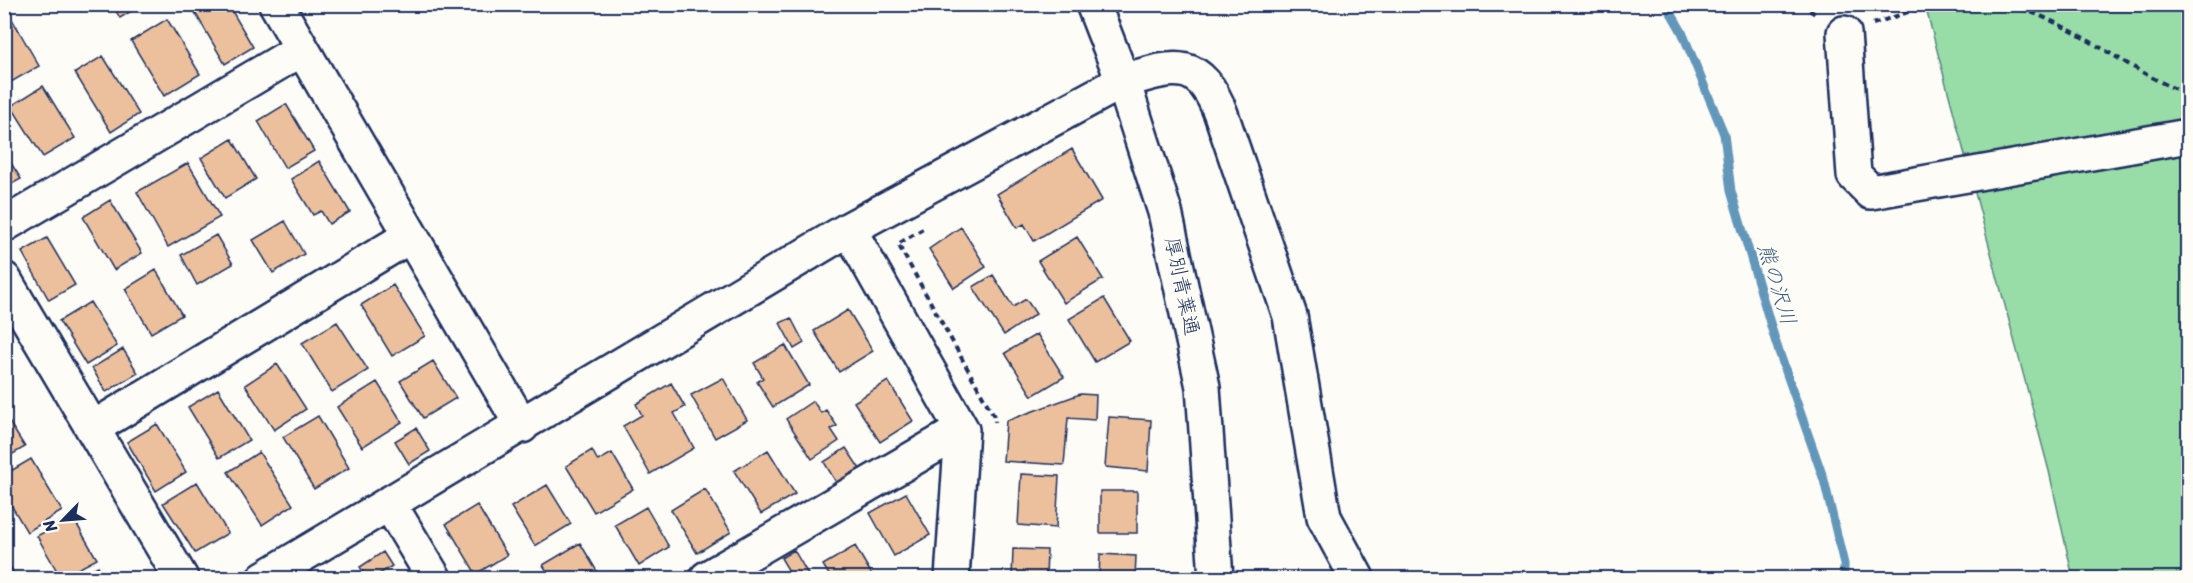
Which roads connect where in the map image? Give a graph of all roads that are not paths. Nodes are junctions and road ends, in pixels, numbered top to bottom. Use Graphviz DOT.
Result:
graph roads {
  1 [pos="276,4"];
  2 [pos="1094,4"];
  3 [pos="1844,33"];
  4 [pos="302,50"];
  5 [pos="1123,81"];
  6 [pos="2188,136"];
  7 [pos="4,225"];
  8 [pos="849,229"];
  9 [pos="410,236"];
  10 [pos="4,279"];
  11 [pos="522,426"];
  12 [pos="93,428"];
  13 [pos="962,430"];
  14 [pos="389,503"];
  15 [pos="180,579"];
  16 [pos="264,579"];
  17 [pos="434,579"];
  18 [pos="706,579"];
  19 [pos="952,579"];
  20 [pos="1216,579"];
  21 [pos="1357,579"];
  1 -- 4 [label="street"];
  2 -- 5 [label="street, 厚別青葉通"];
  3 -- 6 [label="street"];
  4 -- 7 [label="street"];
  4 -- 9 [label="street"];
  5 -- 8 [label="street"];
  5 -- 20 [label="street, 厚別青葉通"];
  5 -- 21 [label="street"];
  8 -- 11 [label="street"];
  8 -- 13 [label="street"];
  9 -- 11 [label="street"];
  9 -- 12 [label="street"];
  10 -- 12 [label="street"];
  11 -- 14 [label="street"];
  12 -- 15 [label="street"];
  13 -- 18 [label="street"];
  13 -- 19 [label="street"];
  14 -- 16 [label="street"];
  14 -- 17 [label="street"];
}
